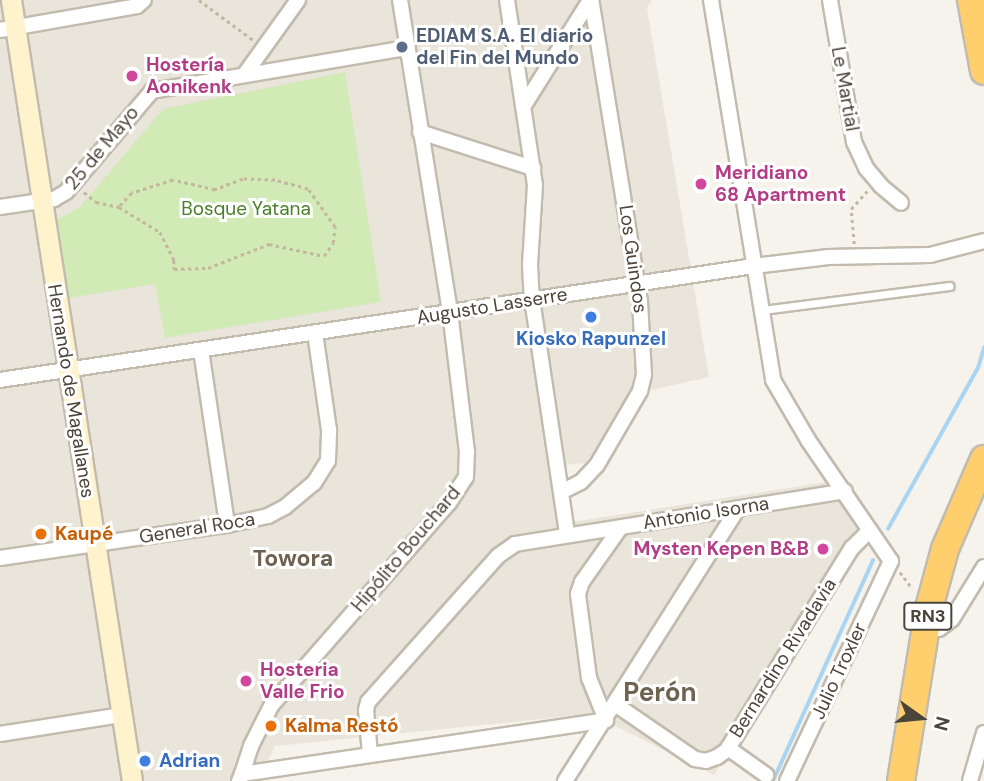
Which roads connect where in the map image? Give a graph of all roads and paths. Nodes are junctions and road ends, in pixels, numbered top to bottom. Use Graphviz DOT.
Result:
graph roads {
  1 [pos="11,0"];
  2 [pos="144,0"];
  3 [pos="199,0"];
  4 [pos="298,0"];
  5 [pos="400,0"];
  6 [pos="507,0"];
  7 [pos="591,0"];
  8 [pos="711,0"];
  9 [pos="831,0"];
  10 [pos="971,0"];
  11 [pos="4,24"];
  12 [pos="264,48"];
  13 [pos="407,48"];
  14 [pos="984,71"];
  15 [pos="245,74"];
  16 [pos="523,107"];
  17 [pos="420,132"];
  18 [pos="533,167"];
  19 [pos="877,181"];
  20 [pos="74,183"];
  21 [pos="35,202"];
  22 [pos="901,203"];
  23 [pos="0,207"];
  24 [pos="119,207"];
  25 [pos="984,241"];
  26 [pos="855,256"];
  27 [pos="754,266"];
  28 [pos="638,284"];
  29 [pos="949,286"];
  30 [pos="533,299"];
  31 [pos="762,310"];
  32 [pos="450,312"];
  33 [pos="315,333"];
  34 [pos="201,350"];
  35 [pos="61,371"];
  36 [pos="0,380"];
  37 [pos="984,459"];
  38 [pos="563,491"];
  39 [pos="845,491"];
  40 [pos="738,508"];
  41 [pos="227,525"];
  42 [pos="621,527"];
  43 [pos="870,530"];
  44 [pos="567,534"];
  45 [pos="88,545"];
  46 [pos="0,558"];
  47 [pos="891,561"];
  48 [pos="984,567"];
  49 [pos="927,617"];
  50 [pos="615,704"];
  51 [pos="115,716"];
  52 [pos="606,720"];
  53 [pos="984,733"];
  54 [pos="0,734"];
  55 [pos="728,748"];
  56 [pos="370,754"];
  57 [pos="766,775"];
  58 [pos="240,777"];
  59 [pos="118,781"];
  60 [pos="131,781"];
  61 [pos="565,781"];
  62 [pos="788,781"];
  63 [pos="901,781"];
  64 [pos="970,781"];
  1 -- 11 [label="main road, Hernando de Magallanes"];
  2 -- 11 [label="street"];
  3 -- 12 [label="path"];
  4 -- 12 [label="street"];
  5 -- 13 [label="street, Hipólito Bouchard"];
  6 -- 16 [label="street"];
  7 -- 16 [label="street"];
  7 -- 28 [label="street, Los Guindos"];
  8 -- 27 [label="street"];
  9 -- 19 [label="street, Le Martial"];
  10 -- 14 [label="highway"];
  11 -- 21 [label="main road, Hernando de Magallanes"];
  12 -- 15 [label="street"];
  13 -- 15 [label="street, 25 de Mayo"];
  13 -- 17 [label="street, Hipólito Bouchard"];
  15 -- 20 [label="street, 25 de Mayo"];
  16 -- 18 [label="street"];
  17 -- 18 [label="street"];
  17 -- 32 [label="street, Hipólito Bouchard"];
  18 -- 30 [label="street"];
  19 -- 22 [label="street, Le Martial"];
  19 -- 26 [label="path"];
  20 -- 21 [label="street, 25 de Mayo"];
  20 -- 24 [label="path"];
  21 -- 23 [label="street, 25 de Mayo"];
  21 -- 35 [label="main road, Hernando de Magallanes"];
  24 -- 24 [label="path"];
  25 -- 26 [label="street, Augusto Lasserre"];
  26 -- 27 [label="street, Augusto Lasserre"];
  27 -- 28 [label="street, Augusto Lasserre"];
  27 -- 31 [label="street"];
  28 -- 30 [label="street, Augusto Lasserre"];
  28 -- 38 [label="street, Los Guindos"];
  29 -- 31 [label="lane"];
  30 -- 32 [label="street, Augusto Lasserre"];
  30 -- 38 [label="street"];
  31 -- 39 [label="street"];
  32 -- 33 [label="street, Augusto Lasserre"];
  32 -- 58 [label="street, Hipólito Bouchard"];
  33 -- 34 [label="street, Augusto Lasserre"];
  33 -- 41 [label="street, General Roca"];
  34 -- 35 [label="street, Augusto Lasserre"];
  34 -- 41 [label="street"];
  35 -- 36 [label="street, Augusto Lasserre"];
  35 -- 45 [label="main road, Hernando de Magallanes"];
  37 -- 49 [label="highway, RN3"];
  38 -- 44 [label="street"];
  39 -- 40 [label="street, Antonio Isorna"];
  39 -- 43 [label="street"];
  40 -- 42 [label="street, Antonio Isorna"];
  40 -- 50 [label="street"];
  41 -- 45 [label="street, General Roca"];
  42 -- 44 [label="street, Antonio Isorna"];
  42 -- 52 [label="street"];
  43 -- 47 [label="street"];
  43 -- 55 [label="street, Bernardino Rivadavia"];
  44 -- 56 [label="street, Antonio Isorna"];
  45 -- 46 [label="street, General Roca"];
  45 -- 51 [label="main road, Hernando de Magallanes"];
  47 -- 49 [label="path"];
  47 -- 62 [label="street, Julio Troxler"];
  48 -- 49 [label="street"];
  49 -- 63 [label="highway, RN3"];
  50 -- 52 [label="street"];
  50 -- 55 [label="street, Bernardino Rivadavia"];
  51 -- 54 [label="street"];
  51 -- 59 [label="main road, Hernando de Magallanes"];
  51 -- 60 [label="main road, Hernando de Magallanes"];
  52 -- 56 [label="street"];
  52 -- 61 [label="street"];
  53 -- 64 [label="street"];
  55 -- 57 [label="street"];
  56 -- 58 [label="street"];
}
